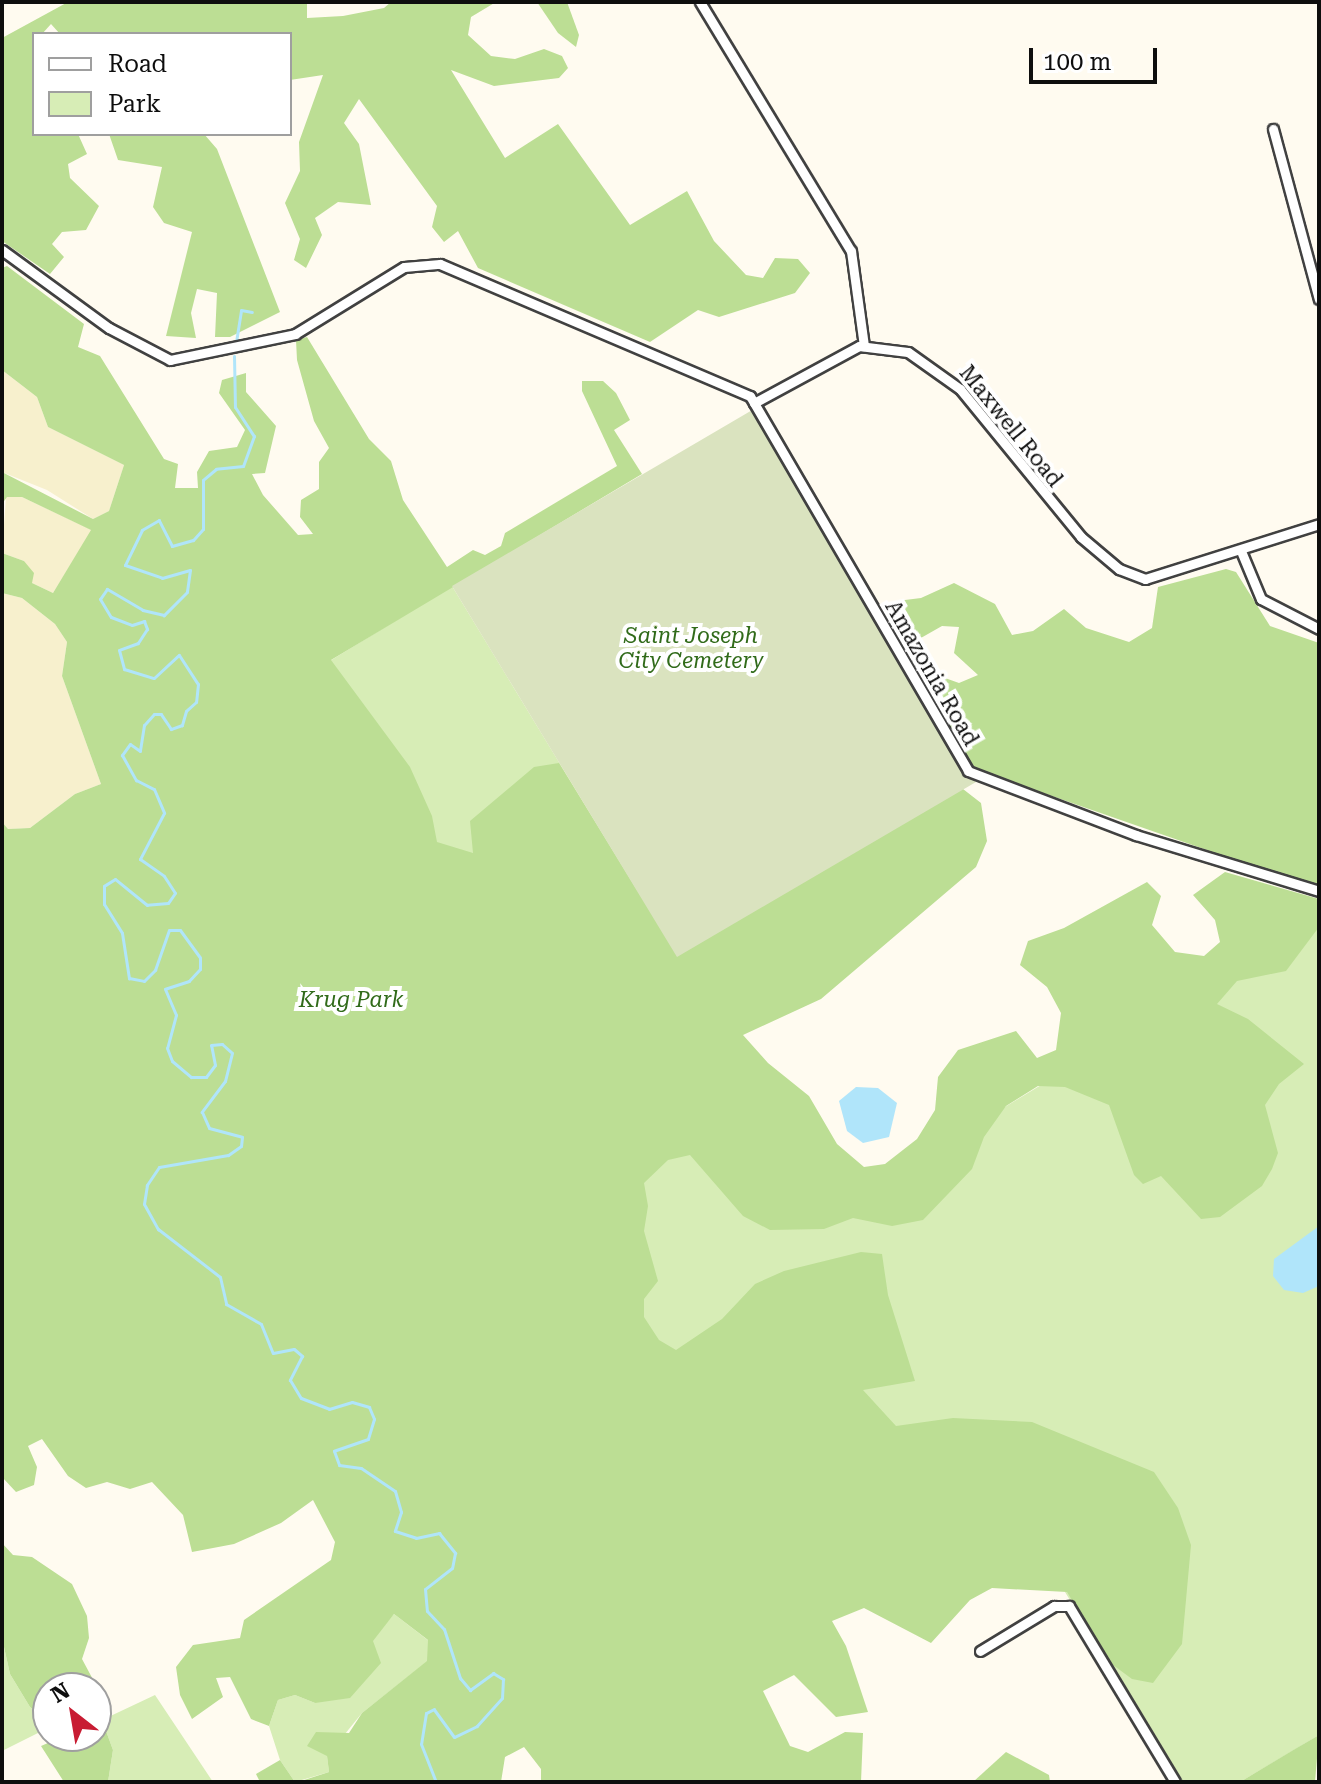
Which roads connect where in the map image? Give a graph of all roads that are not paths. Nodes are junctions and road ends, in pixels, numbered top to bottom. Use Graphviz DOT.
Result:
graph roads {
  1 [pos="700,2"];
  2 [pos="1273,129"];
  3 [pos="2,250"];
  4 [pos="1319,299"];
  5 [pos="864,346"];
  6 [pos="754,403"];
  7 [pos="1319,524"];
  8 [pos="1241,551"];
  9 [pos="1319,629"];
  10 [pos="1319,891"];
  11 [pos="980,1651"];
  12 [pos="1175,1782"];
  1 -- 5 [label="street"];
  2 -- 4 [label="street"];
  3 -- 6 [label="street, Amazonia Road"];
  5 -- 6 [label="street"];
  5 -- 8 [label="street, Maxwell Road"];
  6 -- 10 [label="street, Amazonia Road"];
  7 -- 8 [label="street, Maxwell Road"];
  8 -- 9 [label="street"];
  11 -- 12 [label="street"];
}
